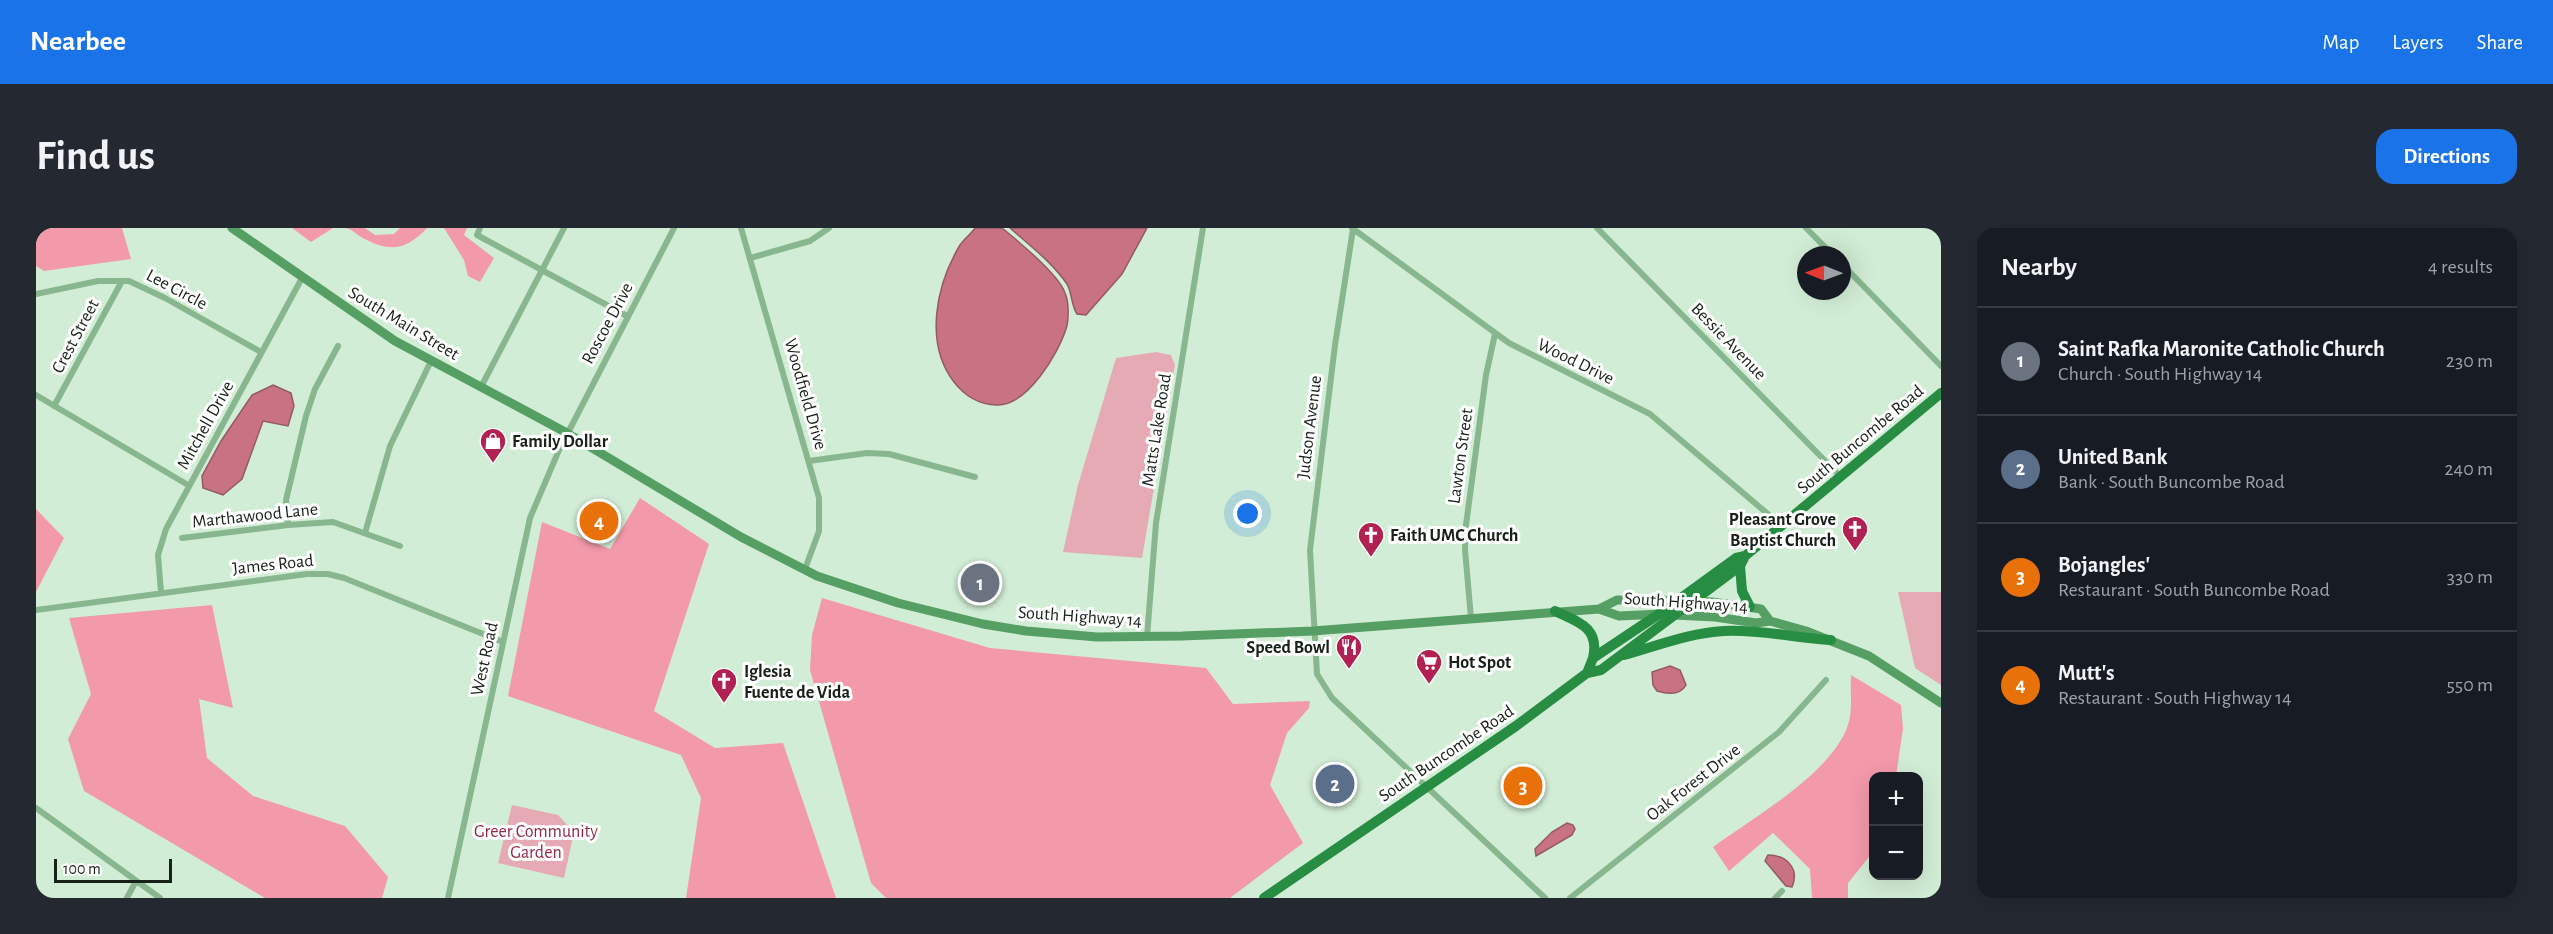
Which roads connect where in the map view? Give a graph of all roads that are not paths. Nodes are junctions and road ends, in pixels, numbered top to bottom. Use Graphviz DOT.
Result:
graph roads {
  1 [pos="232,228"];
  2 [pos="480,228"];
  3 [pos="564,228"];
  4 [pos="674,228"];
  5 [pos="741,228"];
  6 [pos="829,228"];
  7 [pos="1203,228"];
  8 [pos="1597,228"];
  9 [pos="1806,228"];
  10 [pos="1353,229"];
  11 [pos="1824,246"];
  12 [pos="750,258"];
  13 [pos="542,271"];
  14 [pos="1851,273"];
  15 [pos="302,278"];
  16 [pos="122,281"];
  17 [pos="36,294"];
  18 [pos="627,316"];
  19 [pos="1494,334"];
  20 [pos="338,346"];
  21 [pos="261,352"];
  22 [pos="431,361"];
  23 [pos="1941,366"];
  24 [pos="482,387"];
  25 [pos="1941,393"];
  26 [pos="36,395"];
  27 [pos="54,406"];
  28 [pos="567,433"];
  29 [pos="809,461"];
  30 [pos="1840,476"];
  31 [pos="975,477"];
  32 [pos="189,485"];
  33 [pos="288,525"];
  34 [pos="1782,526"];
  35 [pos="365,533"];
  36 [pos="182,538"];
  37 [pos="400,546"];
  38 [pos="1743,561"];
  39 [pos="805,569"];
  40 [pos="161,592"];
  41 [pos="1678,600"];
  42 [pos="1694,600"];
  43 [pos="1750,607"];
  44 [pos="1599,609"];
  45 [pos="36,610"];
  46 [pos="1555,611"];
  47 [pos="1659,614"];
  48 [pos="1674,615"];
  49 [pos="1471,618"];
  50 [pos="1770,621"];
  51 [pos="1313,631"];
  52 [pos="1147,637"];
  53 [pos="1831,640"];
  54 [pos="503,642"];
  55 [pos="1618,657"];
  56 [pos="1593,658"];
  57 [pos="1587,673"];
  58 [pos="1826,680"];
  59 [pos="1941,703"];
  60 [pos="1426,787"];
  61 [pos="36,807"];
  62 [pos="136,881"];
  63 [pos="1782,891"];
  64 [pos="1270,896"];
  65 [pos="127,898"];
  66 [pos="160,898"];
  67 [pos="448,898"];
  68 [pos="1545,898"];
  69 [pos="1570,898"];
  70 [pos="1775,898"];
  1 -- 15 [label="main road, South Main Street"];
  2 -- 13 [label="street"];
  3 -- 13 [label="street"];
  4 -- 18 [label="street, Roscoe Drive"];
  5 -- 12 [label="street, Woodfield Drive"];
  6 -- 12 [label="street"];
  7 -- 52 [label="street, Matts Lake Road"];
  8 -- 30 [label="street, Bessie Avenue"];
  9 -- 11 [label="street"];
  10 -- 19 [label="street, Wood Drive"];
  10 -- 51 [label="street, Judson Avenue"];
  12 -- 29 [label="street, Woodfield Drive"];
  13 -- 18 [label="street"];
  13 -- 24 [label="street"];
  14 -- 23 [label="street"];
  15 -- 21 [label="street, Mitchell Drive"];
  15 -- 22 [label="main road, South Main Street"];
  16 -- 17 [label="street, Lee Circle"];
  16 -- 21 [label="street, Lee Circle"];
  16 -- 27 [label="street, Crest Street"];
  18 -- 28 [label="street, Roscoe Drive"];
  19 -- 34 [label="street, Wood Drive"];
  19 -- 49 [label="street, Lawton Street"];
  20 -- 33 [label="street"];
  21 -- 32 [label="street, Mitchell Drive"];
  22 -- 24 [label="main road, South Main Street"];
  22 -- 35 [label="street"];
  24 -- 28 [label="main road, South Main Street"];
  25 -- 30 [label="main road, South Buncombe Road"];
  26 -- 27 [label="street"];
  27 -- 32 [label="street"];
  28 -- 39 [label="main road, South Highway 14"];
  28 -- 54 [label="street, West Road"];
  29 -- 31 [label="street"];
  29 -- 39 [label="street, Woodfield Drive"];
  30 -- 34 [label="main road, South Buncombe Road"];
  32 -- 40 [label="street, Mitchell Drive"];
  33 -- 35 [label="street, Marthawood Lane"];
  33 -- 36 [label="street, Marthawood Lane"];
  34 -- 38 [label="main road, South Buncombe Road"];
  35 -- 37 [label="street, Marthawood Lane"];
  38 -- 41 [label="main road, South Buncombe Road"];
  38 -- 42 [label="main road, South Buncombe Road"];
  38 -- 43 [label="main road"];
  39 -- 52 [label="main road, South Highway 14"];
  40 -- 45 [label="street, James Road"];
  40 -- 54 [label="street, James Road"];
  41 -- 42 [label="main road, South Highway 14"];
  41 -- 44 [label="main road, South Highway 14"];
  41 -- 47 [label="main road, South Buncombe Road"];
  42 -- 43 [label="main road, South Highway 14"];
  42 -- 48 [label="main road, South Buncombe Road"];
  43 -- 50 [label="main road, South Highway 14"];
  44 -- 46 [label="main road, South Highway 14"];
  44 -- 47 [label="main road, South Highway 14"];
  46 -- 49 [label="main road, South Highway 14"];
  46 -- 56 [label="main road"];
  47 -- 48 [label="main road, South Highway 14"];
  47 -- 56 [label="main road, South Buncombe Road"];
  48 -- 50 [label="main road, South Highway 14"];
  48 -- 55 [label="main road, South Buncombe Road"];
  49 -- 51 [label="main road, South Highway 14"];
  50 -- 53 [label="main road, South Highway 14"];
  51 -- 52 [label="main road, South Highway 14"];
  51 -- 60 [label="street, Judson Avenue"];
  53 -- 55 [label="main road"];
  53 -- 59 [label="main road, South Highway 14"];
  54 -- 67 [label="street, West Road"];
  55 -- 57 [label="main road, South Buncombe Road"];
  56 -- 57 [label="main road"];
  57 -- 60 [label="main road, South Buncombe Road"];
  58 -- 69 [label="street, Oak Forest Drive"];
  60 -- 64 [label="main road, South Buncombe Road"];
  60 -- 68 [label="street, Judson Avenue"];
  61 -- 62 [label="street"];
  62 -- 65 [label="street"];
  62 -- 66 [label="street"];
  63 -- 70 [label="street"];
}
